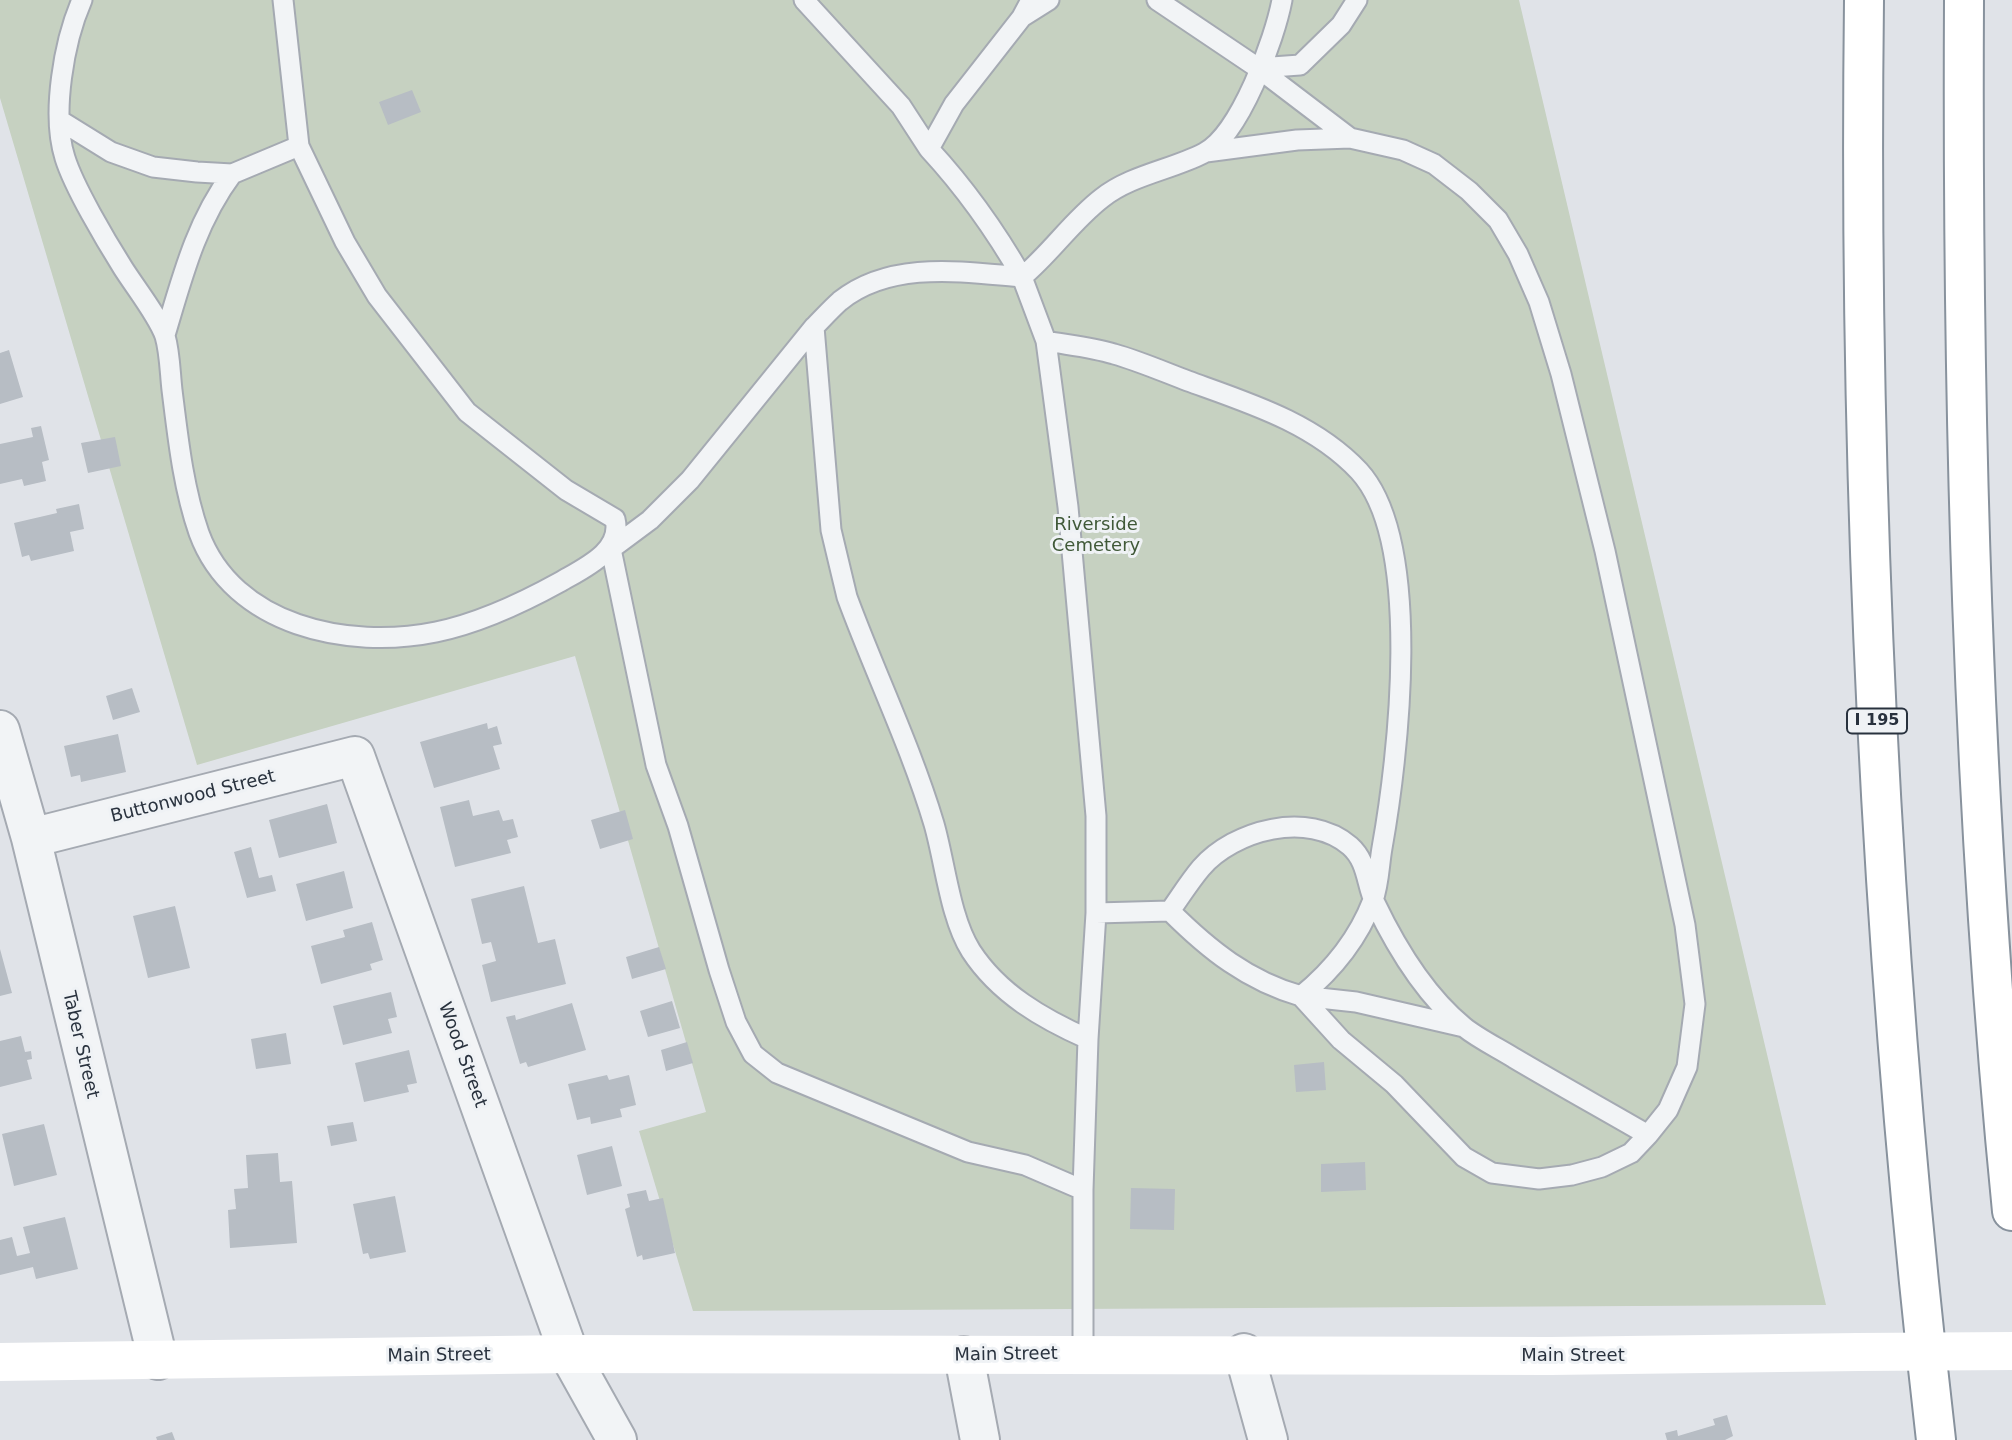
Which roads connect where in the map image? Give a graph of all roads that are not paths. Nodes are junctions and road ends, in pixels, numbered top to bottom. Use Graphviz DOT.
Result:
graph roads {
  1 [pos="82,0"];
  2 [pos="282,0"];
  3 [pos="804,0"];
  4 [pos="1049,0"];
  5 [pos="1157,0"];
  6 [pos="1282,0"];
  7 [pos="1357,0"];
  8 [pos="1864,0"];
  9 [pos="1964,0"];
  10 [pos="1027,9"];
  11 [pos="1258,68"];
  12 [pos="61,121"];
  13 [pos="1350,138"];
  14 [pos="299,146"];
  15 [pos="929,149"];
  16 [pos="1206,152"];
  17 [pos="232,174"];
  18 [pos="1022,277"];
  19 [pos="814,327"];
  20 [pos="165,335"];
  21 [pos="1046,341"];
  22 [pos="611,549"];
  23 [pos="0,730"];
  24 [pos="355,756"];
  25 [pos="32,838"];
  26 [pos="1373,900"];
  27 [pos="1170,911"];
  28 [pos="1096,913"];
  29 [pos="1301,996"];
  30 [pos="1464,1027"];
  31 [pos="1088,1040"];
  32 [pos="1648,1135"];
  33 [pos="1083,1190"];
  34 [pos="2012,1211"];
  35 [pos="2012,1351"];
  36 [pos="1244,1353"];
  37 [pos="569,1354"];
  38 [pos="1083,1354"];
  39 [pos="964,1356"];
  40 [pos="158,1360"];
  41 [pos="0,1362"];
  42 [pos="617,1440"];
  43 [pos="980,1440"];
  44 [pos="1268,1440"];
  45 [pos="1936,1440"];
  1 -- 12 [label="lane"];
  2 -- 14 [label="lane"];
  3 -- 15 [label="lane"];
  4 -- 10 [label="lane"];
  5 -- 11 [label="lane"];
  6 -- 11 [label="lane"];
  7 -- 11 [label="lane"];
  8 -- 45 [label="main road, I 195"];
  9 -- 34 [label="main road"];
  10 -- 15 [label="lane"];
  11 -- 13 [label="lane"];
  11 -- 16 [label="lane"];
  12 -- 17 [label="lane"];
  12 -- 20 [label="lane"];
  13 -- 16 [label="lane"];
  13 -- 32 [label="lane"];
  14 -- 17 [label="lane"];
  14 -- 22 [label="lane"];
  15 -- 18 [label="lane"];
  16 -- 18 [label="lane"];
  17 -- 20 [label="lane"];
  18 -- 19 [label="lane"];
  18 -- 21 [label="lane"];
  19 -- 22 [label="lane"];
  19 -- 31 [label="lane"];
  20 -- 22 [label="lane"];
  21 -- 26 [label="lane"];
  21 -- 28 [label="lane"];
  22 -- 33 [label="lane"];
  23 -- 25 [label="street, Taber Street"];
  24 -- 25 [label="street, Buttonwood Street"];
  24 -- 37 [label="street, Wood Street"];
  25 -- 40 [label="street, Taber Street"];
  26 -- 27 [label="lane"];
  26 -- 29 [label="lane"];
  26 -- 30 [label="lane"];
  27 -- 28 [label="lane"];
  27 -- 29 [label="lane"];
  28 -- 31 [label="lane"];
  29 -- 30 [label="lane"];
  29 -- 32 [label="lane"];
  30 -- 32 [label="lane"];
  31 -- 33 [label="lane"];
  33 -- 38 [label="lane"];
  35 -- 36 [label="main road, Main Street, bridge"];
  36 -- 38 [label="main road, Main Street"];
  36 -- 44 [label="street"];
  37 -- 39 [label="main road, Main Street"];
  37 -- 40 [label="main road, Main Street"];
  37 -- 42 [label="street, Wood Street"];
  38 -- 39 [label="main road, Main Street"];
  39 -- 43 [label="street"];
  40 -- 41 [label="main road, Main Street"];
}
